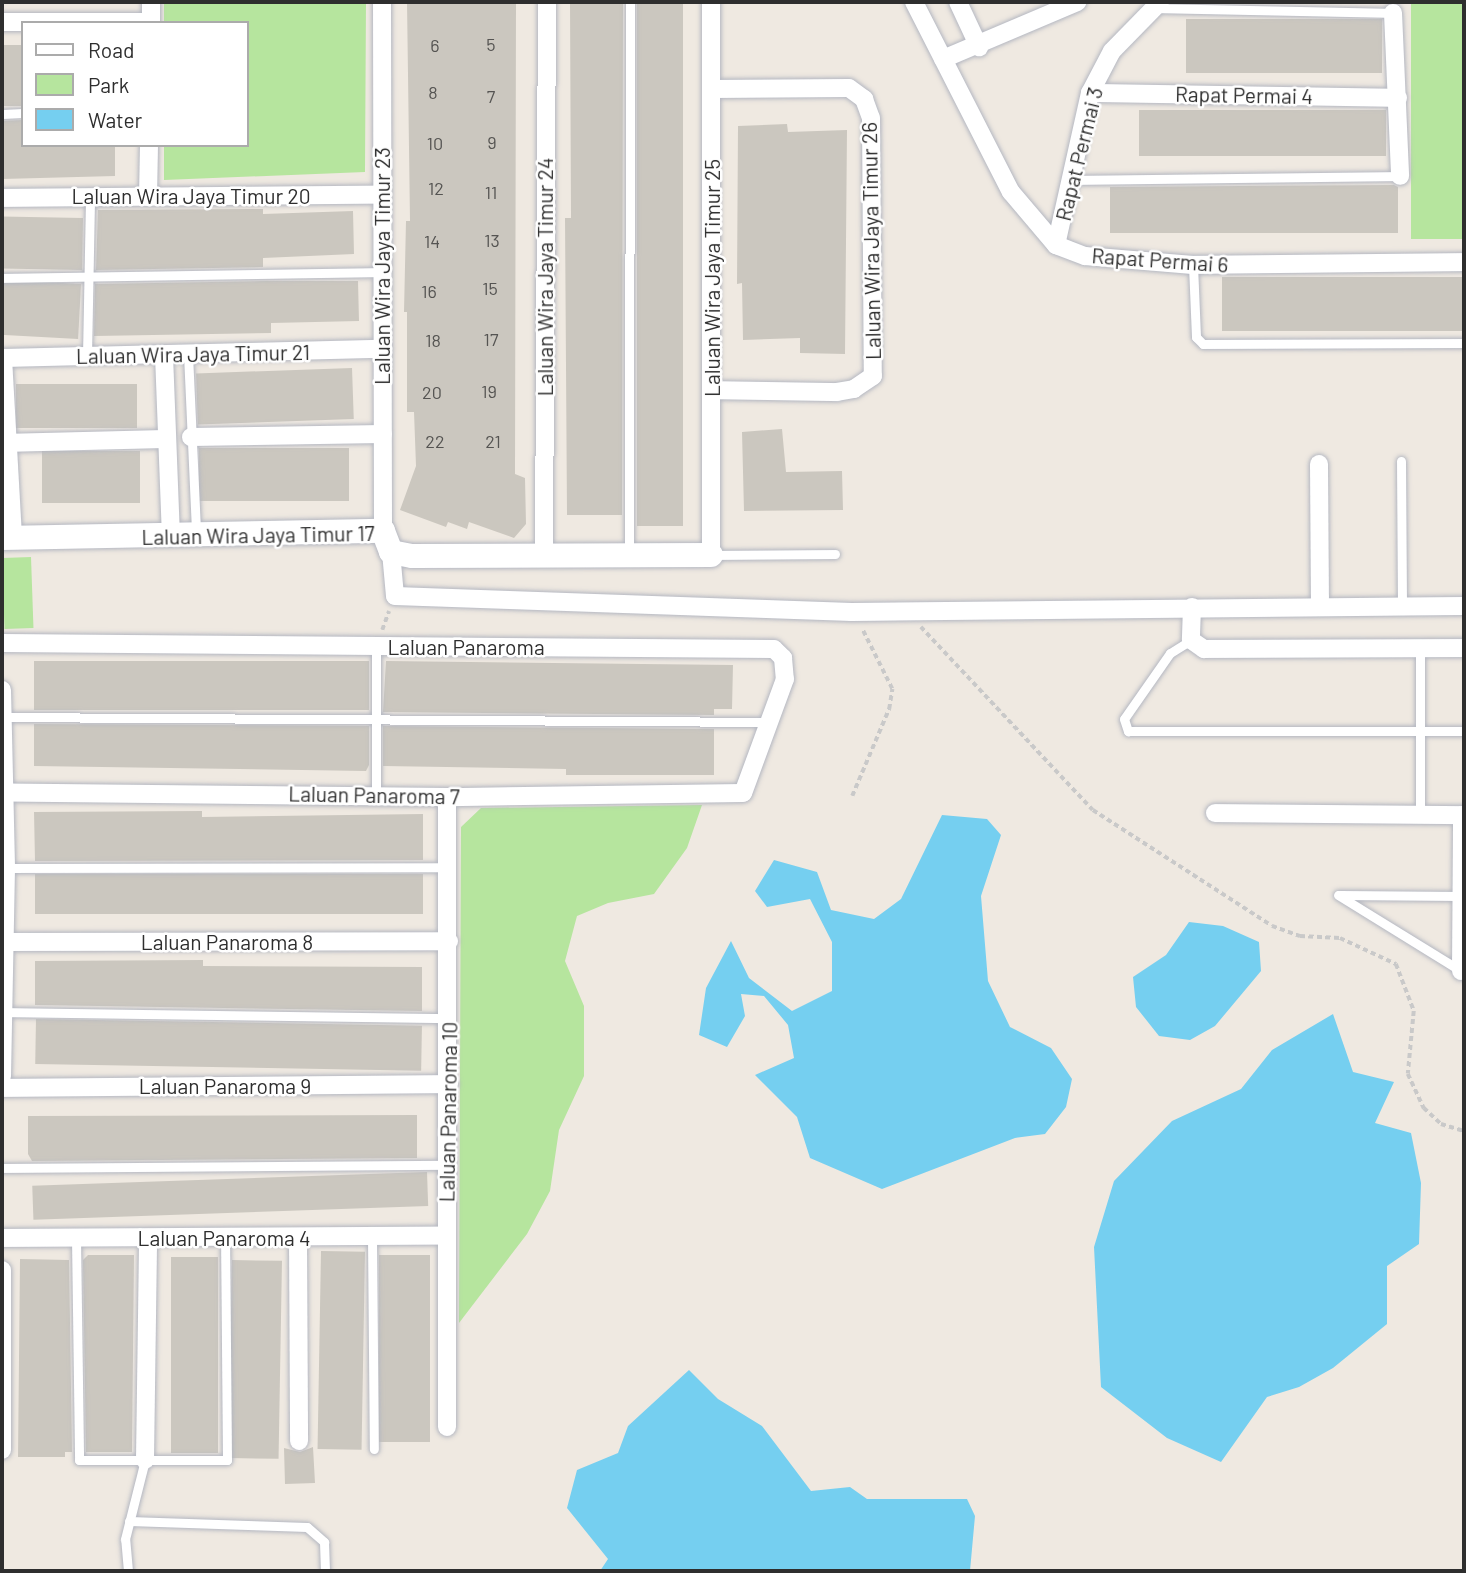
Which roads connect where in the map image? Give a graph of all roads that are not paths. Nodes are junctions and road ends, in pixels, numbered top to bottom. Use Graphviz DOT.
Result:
graph roads {
  1 [pos="151,2"];
  2 [pos="382,2"];
  3 [pos="547,2"];
  4 [pos="630,2"];
  5 [pos="711,2"];
  6 [pos="914,2"];
  7 [pos="958,2"];
  8 [pos="1077,2"];
  9 [pos="1157,5"];
  10 [pos="1393,13"];
  11 [pos="151,21"];
  12 [pos="2,22"];
  13 [pos="21,22"];
  14 [pos="979,47"];
  15 [pos="943,59"];
  16 [pos="711,89"];
  17 [pos="1090,93"];
  18 [pos="1398,98"];
  19 [pos="21,113"];
  20 [pos="2,114"];
  21 [pos="149,147"];
  22 [pos="1400,176"];
  23 [pos="1072,180"];
  24 [pos="381,195"];
  25 [pos="90,197"];
  26 [pos="148,197"];
  27 [pos="2,198"];
  28 [pos="1056,245"];
  29 [pos="1464,262"];
  30 [pos="1193,265"];
  31 [pos="382,272"];
  32 [pos="87,277"];
  33 [pos="2,278"];
  34 [pos="1464,343"];
  35 [pos="383,349"];
  36 [pos="188,354"];
  37 [pos="164,355"];
  38 [pos="87,357"];
  39 [pos="2,358"];
  40 [pos="713,390"];
  41 [pos="383,434"];
  42 [pos="191,437"];
  43 [pos="165,439"];
  44 [pos="5,443"];
  45 [pos="1401,461"];
  46 [pos="1319,464"];
  47 [pos="197,534"];
  48 [pos="171,535"];
  49 [pos="8,538"];
  50 [pos="387,541"];
  51 [pos="544,553"];
  52 [pos="835,554"];
  53 [pos="629,555"];
  54 [pos="711,555"];
  55 [pos="1320,606"];
  56 [pos="1402,606"];
  57 [pos="1464,606"];
  58 [pos="1192,607"];
  59 [pos="1191,640"];
  60 [pos="2,643"];
  61 [pos="376,647"];
  62 [pos="1419,649"];
  63 [pos="1464,649"];
  64 [pos="2,690"];
  65 [pos="2,717"];
  66 [pos="376,719"];
  67 [pos="770,722"];
  68 [pos="1419,731"];
  69 [pos="1464,731"];
  70 [pos="6,792"];
  71 [pos="743,793"];
  72 [pos="376,796"];
  73 [pos="447,797"];
  74 [pos="1215,813"];
  75 [pos="1419,815"];
  76 [pos="1463,815"];
  77 [pos="6,867"];
  78 [pos="447,867"];
  79 [pos="1461,896"];
  80 [pos="5,942"];
  81 [pos="449,942"];
  82 [pos="1461,971"];
  83 [pos="3,1012"];
  84 [pos="449,1018"];
  85 [pos="2,1076"];
  86 [pos="449,1084"];
  87 [pos="2,1088"];
  88 [pos="447,1166"];
  89 [pos="2,1168"];
  90 [pos="225,1236"];
  91 [pos="447,1236"];
  92 [pos="298,1237"];
  93 [pos="372,1237"];
  94 [pos="2,1238"];
  95 [pos="76,1238"];
  96 [pos="148,1238"];
  97 [pos="2,1270"];
  98 [pos="447,1427"];
  99 [pos="299,1441"];
  100 [pos="374,1449"];
  101 [pos="2,1450"];
  102 [pos="145,1460"];
  103 [pos="129,1521"];
  104 [pos="128,1571"];
  105 [pos="325,1571"];
  1 -- 11 [label="street"];
  2 -- 24 [label="street, Laluan Wira Jaya Timur 23"];
  3 -- 51 [label="street, Laluan Wira Jaya Timur 24"];
  4 -- 53 [label="lane"];
  5 -- 16 [label="street, Laluan Wira Jaya Timur 25"];
  6 -- 15 [label="street"];
  7 -- 14 [label="street"];
  8 -- 14 [label="street"];
  9 -- 10 [label="lane"];
  9 -- 17 [label="street, Rapat Permai 3"];
  10 -- 18 [label="street"];
  12 -- 13 [label="street"];
  14 -- 15 [label="street"];
  15 -- 28 [label="street"];
  16 -- 40 [label="street, Laluan Wira Jaya Timur 25"];
  16 -- 40 [label="street, Laluan Wira Jaya Timur 26"];
  17 -- 18 [label="street, Rapat Permai 4"];
  17 -- 23 [label="street, Rapat Permai 3"];
  18 -- 22 [label="street"];
  19 -- 20 [label="lane"];
  21 -- 26 [label="street"];
  22 -- 23 [label="lane"];
  23 -- 28 [label="street, Rapat Permai 3"];
  24 -- 26 [label="street, Laluan Wira Jaya Timur 20"];
  24 -- 31 [label="street, Laluan Wira Jaya Timur 23"];
  25 -- 26 [label="street, Laluan Wira Jaya Timur 20"];
  25 -- 27 [label="street, Laluan Wira Jaya Timur 20"];
  25 -- 32 [label="lane"];
  28 -- 30 [label="street, Rapat Permai 6"];
  29 -- 30 [label="street, Rapat Permai 6"];
  30 -- 34 [label="lane"];
  31 -- 32 [label="lane"];
  31 -- 35 [label="street, Laluan Wira Jaya Timur 23"];
  32 -- 33 [label="lane"];
  32 -- 38 [label="lane"];
  35 -- 36 [label="street, Laluan Wira Jaya Timur 21"];
  35 -- 41 [label="street, Laluan Wira Jaya Timur 23"];
  36 -- 37 [label="street, Laluan Wira Jaya Timur 21"];
  36 -- 42 [label="lane"];
  37 -- 38 [label="street, Laluan Wira Jaya Timur 21"];
  37 -- 43 [label="street"];
  38 -- 39 [label="street, Laluan Wira Jaya Timur 21"];
  39 -- 44 [label="street"];
  40 -- 54 [label="street, Laluan Wira Jaya Timur 25"];
  41 -- 42 [label="street"];
  41 -- 50 [label="street, Laluan Wira Jaya Timur 23"];
  42 -- 47 [label="lane"];
  43 -- 44 [label="street"];
  43 -- 48 [label="street"];
  44 -- 49 [label="street"];
  45 -- 56 [label="lane"];
  46 -- 55 [label="street"];
  47 -- 48 [label="street, Laluan Wira Jaya Timur 17"];
  47 -- 50 [label="street, Laluan Wira Jaya Timur 17"];
  48 -- 49 [label="street, Laluan Wira Jaya Timur 17"];
  50 -- 51 [label="street, Laluan Wira Jaya Timur 17"];
  50 -- 58 [label="street, Laluan Wira Jaya Timur 23"];
  51 -- 53 [label="street, Laluan Wira Jaya Timur 17"];
  52 -- 54 [label="lane"];
  53 -- 54 [label="street, Laluan Wira Jaya Timur 17"];
  55 -- 56 [label="street"];
  55 -- 58 [label="street"];
  56 -- 57 [label="street"];
  58 -- 59 [label="street"];
  59 -- 62 [label="street"];
  59 -- 68 [label="lane"];
  60 -- 61 [label="street, Laluan Panaroma"];
  61 -- 66 [label="lane"];
  61 -- 67 [label="street, Laluan Panaroma"];
  62 -- 63 [label="street"];
  62 -- 68 [label="lane"];
  64 -- 65 [label="street"];
  65 -- 66 [label="lane"];
  65 -- 70 [label="street"];
  66 -- 67 [label="lane"];
  66 -- 72 [label="lane"];
  67 -- 71 [label="street, Laluan Panaroma"];
  68 -- 69 [label="lane"];
  68 -- 75 [label="lane"];
  70 -- 72 [label="street, Laluan Panaroma 7"];
  70 -- 77 [label="street"];
  71 -- 73 [label="street, Laluan Panaroma 7"];
  72 -- 73 [label="street, Laluan Panaroma 7"];
  73 -- 78 [label="street, Laluan Panaroma 10"];
  74 -- 75 [label="street"];
  75 -- 76 [label="street"];
  76 -- 79 [label="street"];
  77 -- 78 [label="lane"];
  77 -- 80 [label="street"];
  78 -- 81 [label="street, Laluan Panaroma 10"];
  79 -- 82 [label="street"];
  79 -- 82 [label="lane"];
  80 -- 81 [label="street, Laluan Panaroma 8"];
  80 -- 83 [label="street"];
  81 -- 84 [label="street, Laluan Panaroma 10"];
  83 -- 84 [label="lane"];
  83 -- 85 [label="street"];
  84 -- 86 [label="street, Laluan Panaroma 10"];
  86 -- 87 [label="street, Laluan Panaroma 9"];
  86 -- 88 [label="street, Laluan Panaroma 10"];
  88 -- 89 [label="lane"];
  88 -- 91 [label="street, Laluan Panaroma 10"];
  90 -- 92 [label="street, Laluan Panaroma 4"];
  90 -- 96 [label="street, Laluan Panaroma 4"];
  90 -- 102 [label="lane"];
  91 -- 93 [label="street, Laluan Panaroma 4"];
  91 -- 98 [label="street, Laluan Panaroma 10"];
  92 -- 93 [label="street, Laluan Panaroma 4"];
  92 -- 99 [label="street"];
  93 -- 100 [label="lane"];
  94 -- 95 [label="street, Laluan Panaroma 4"];
  95 -- 96 [label="street, Laluan Panaroma 4"];
  95 -- 102 [label="lane"];
  96 -- 102 [label="street"];
  97 -- 101 [label="street"];
  102 -- 103 [label="lane"];
  103 -- 104 [label="lane"];
  103 -- 105 [label="lane"];
}
